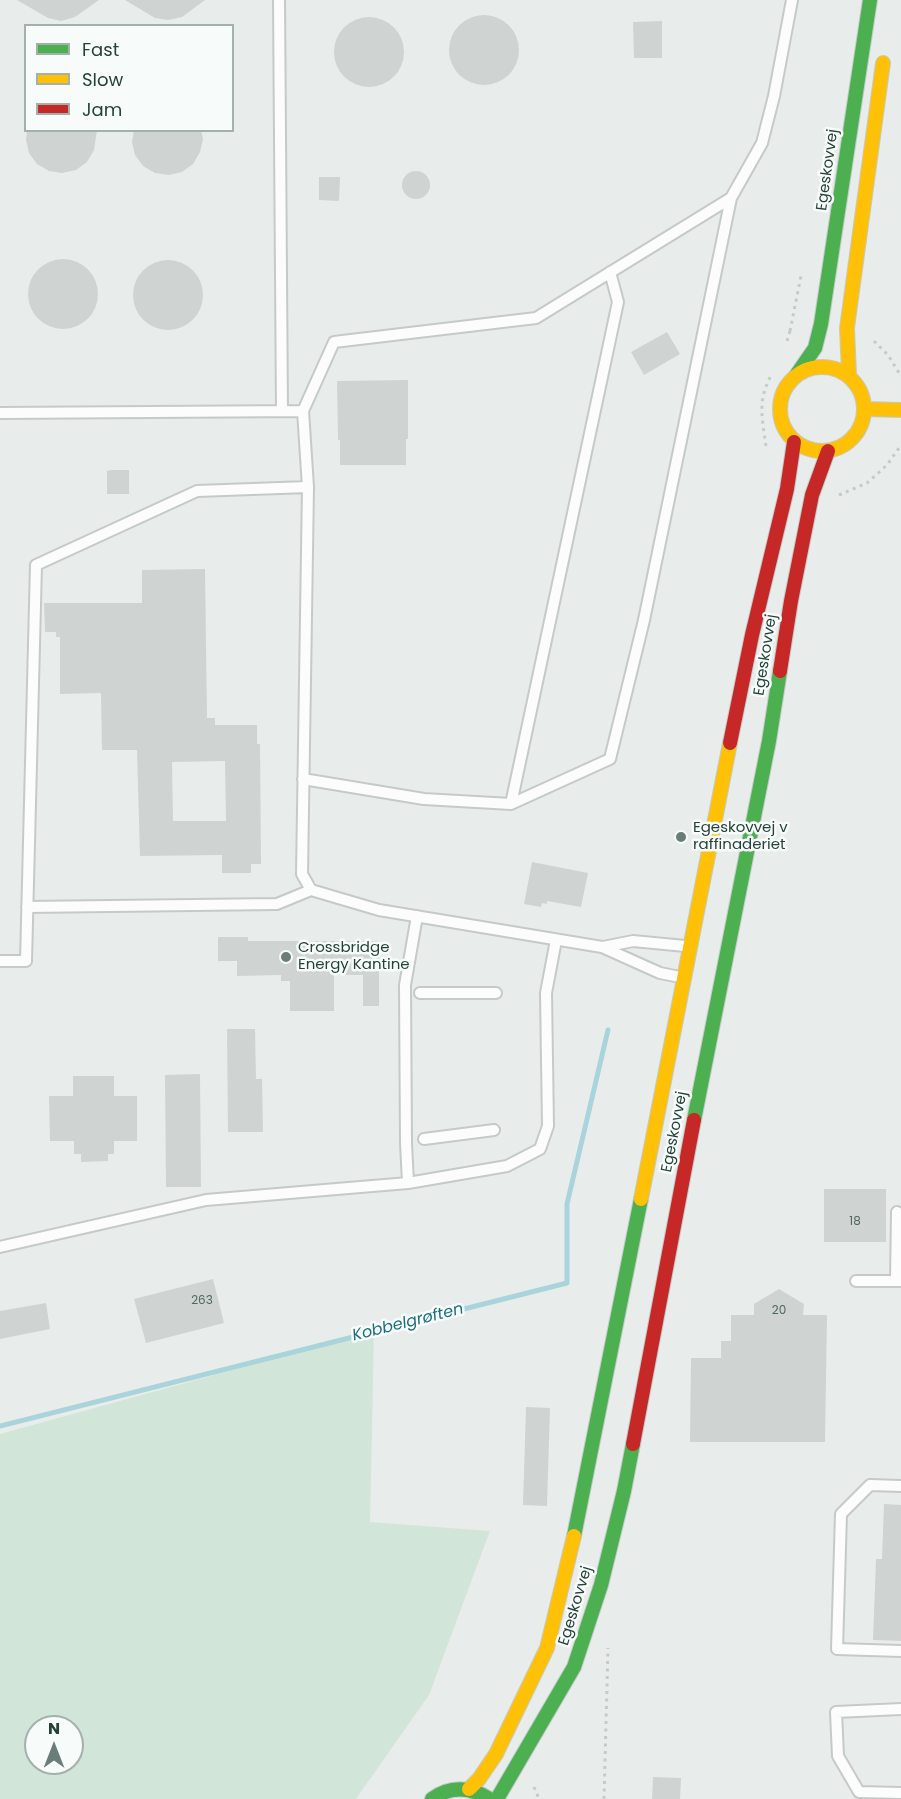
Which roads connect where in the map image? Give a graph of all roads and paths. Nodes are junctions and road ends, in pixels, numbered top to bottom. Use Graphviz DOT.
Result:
graph roads {
  1 [pos="279,0"];
  2 [pos="792,0"];
  3 [pos="870,0"];
  4 [pos="885,45"];
  5 [pos="731,198"];
  6 [pos="610,272"];
  7 [pos="797,374"];
  8 [pos="849,374"];
  9 [pos="865,410"];
  10 [pos="901,410"];
  11 [pos="282,411"];
  12 [pos="303,411"];
  13 [pos="0,413"];
  14 [pos="795,442"];
  15 [pos="901,445"];
  16 [pos="828,451"];
  17 [pos="308,487"];
  18 [pos="836,496"];
  19 [pos="303,779"];
  20 [pos="511,804"];
  21 [pos="311,890"];
  22 [pos="27,907"];
  23 [pos="417,916"];
  24 [pos="556,940"];
  25 [pos="602,947"];
  26 [pos="689,947"];
  27 [pos="0,961"];
  28 [pos="684,978"];
  29 [pos="420,993"];
  30 [pos="496,993"];
  31 [pos="494,1130"];
  32 [pos="424,1139"];
  33 [pos="408,1183"];
  34 [pos="897,1212"];
  35 [pos="0,1247"];
  36 [pos="856,1281"];
  37 [pos="898,1281"];
  38 [pos="901,1486"];
  39 [pos="608,1646"];
  40 [pos="901,1651"];
  41 [pos="901,1709"];
  42 [pos="469,1789"];
  43 [pos="901,1793"];
  44 [pos="432,1799"];
  45 [pos="489,1799"];
  46 [pos="497,1799"];
  47 [pos="604,1799"];
  1 -- 11 [label="lane"];
  2 -- 5 [label="lane"];
  3 -- 7 [label="main road, Egeskovvej"];
  4 -- 8 [label="main road"];
  5 -- 6 [label="lane"];
  5 -- 20 [label="lane"];
  6 -- 12 [label="lane"];
  6 -- 20 [label="lane"];
  7 -- 8 [label="main road"];
  7 -- 14 [label="main road"];
  8 -- 9 [label="main road"];
  9 -- 10 [label="main road"];
  9 -- 16 [label="main road"];
  11 -- 12 [label="lane"];
  11 -- 13 [label="lane"];
  12 -- 17 [label="lane"];
  14 -- 16 [label="main road"];
  14 -- 26 [label="main road, Egeskovvej"];
  15 -- 18 [label="path"];
  16 -- 46 [label="main road, Egeskovvej"];
  17 -- 19 [label="lane"];
  17 -- 22 [label="lane"];
  19 -- 20 [label="lane"];
  19 -- 21 [label="lane"];
  21 -- 22 [label="lane"];
  21 -- 23 [label="lane"];
  22 -- 27 [label="lane"];
  23 -- 24 [label="lane"];
  23 -- 33 [label="lane"];
  24 -- 25 [label="lane"];
  24 -- 33 [label="lane"];
  25 -- 26 [label="lane"];
  25 -- 28 [label="lane"];
  26 -- 28 [label="main road, Egeskovvej"];
  28 -- 42 [label="main road, Egeskovvej"];
  29 -- 30 [label="lane"];
  31 -- 32 [label="lane"];
  33 -- 35 [label="lane"];
  34 -- 37 [label="lane"];
  36 -- 37 [label="lane"];
  38 -- 40 [label="lane"];
  39 -- 47 [label="path"];
  41 -- 43 [label="lane"];
  42 -- 44 [label="main road"];
  42 -- 45 [label="main road"];
}
